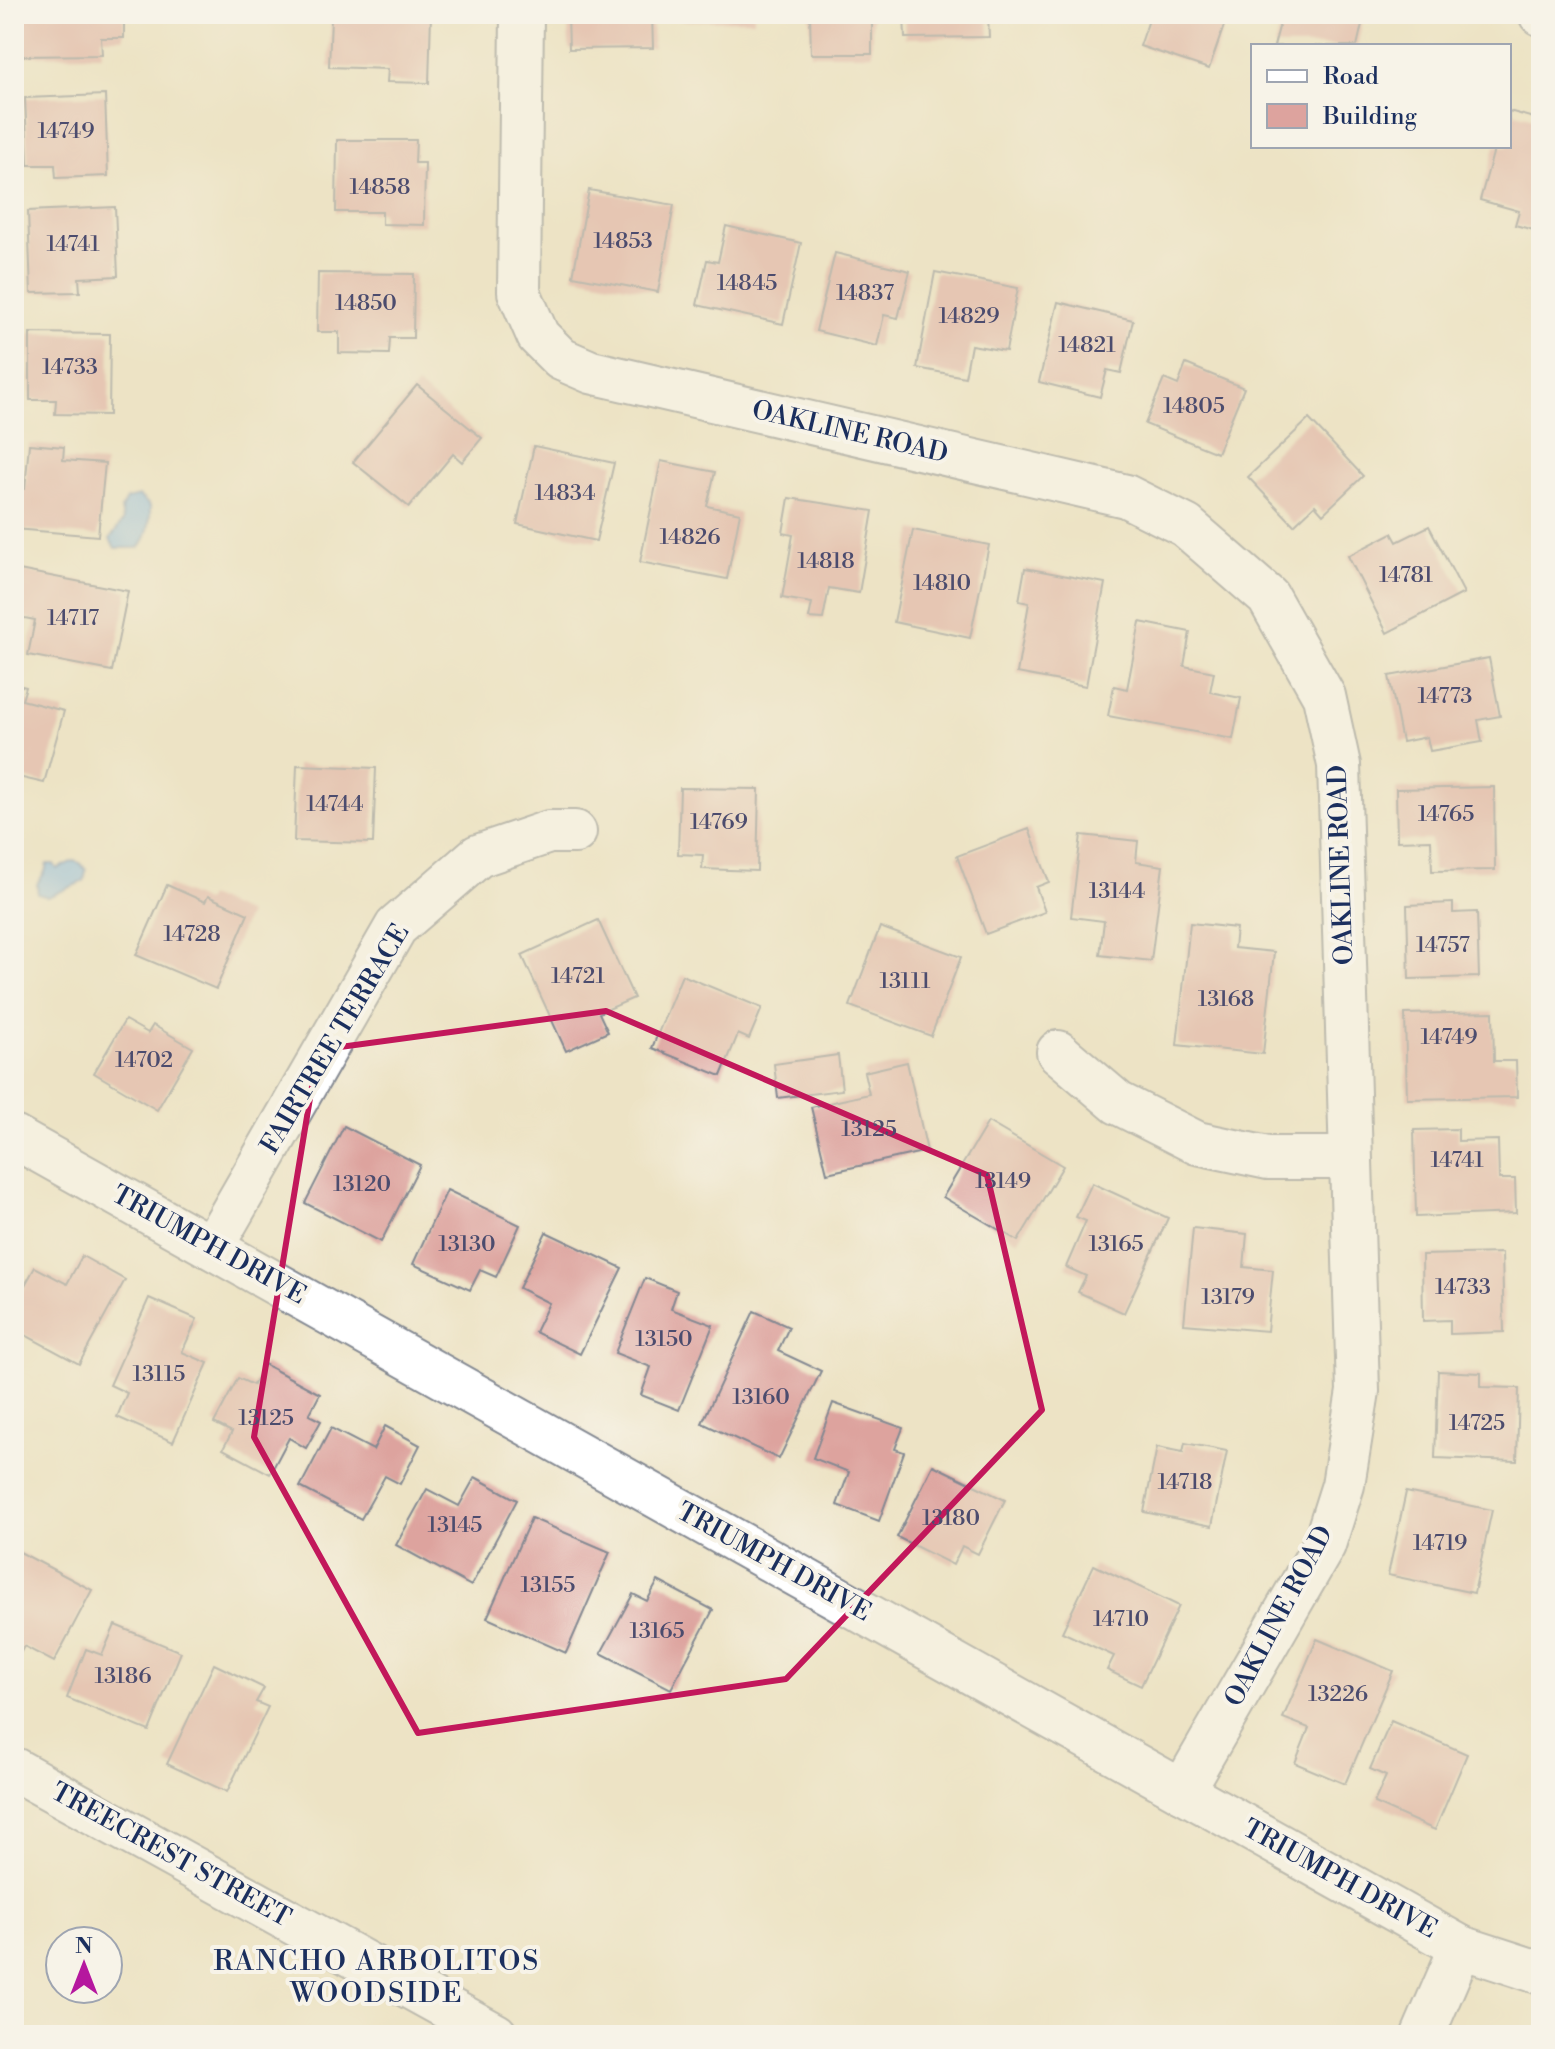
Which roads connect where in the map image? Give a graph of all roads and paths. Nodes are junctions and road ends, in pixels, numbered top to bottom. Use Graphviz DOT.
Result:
graph roads {
  1 [pos="522,14"];
  2 [pos="575,832"];
  3 [pos="1058,1052"];
  4 [pos="14,1137"];
  5 [pos="1350,1158"];
  6 [pos="212,1247"];
  7 [pos="14,1769"];
  8 [pos="1182,1791"];
  9 [pos="1461,1947"];
  10 [pos="1541,1973"];
  11 [pos="496,2035"];
  12 [pos="1423,2035"];
  1 -- 5 [label="street, OAKLINE ROAD"];
  2 -- 6 [label="street, FAIRTREE TERRACE"];
  3 -- 5 [label="street"];
  4 -- 6 [label="street, TRIUMPH DRIVE"];
  5 -- 8 [label="street, OAKLINE ROAD"];
  6 -- 8 [label="street, TRIUMPH DRIVE"];
  7 -- 11 [label="street, TREECREST STREET"];
  8 -- 9 [label="street, TRIUMPH DRIVE"];
  9 -- 10 [label="street, TRIUMPH DRIVE"];
  9 -- 12 [label="street"];
}
